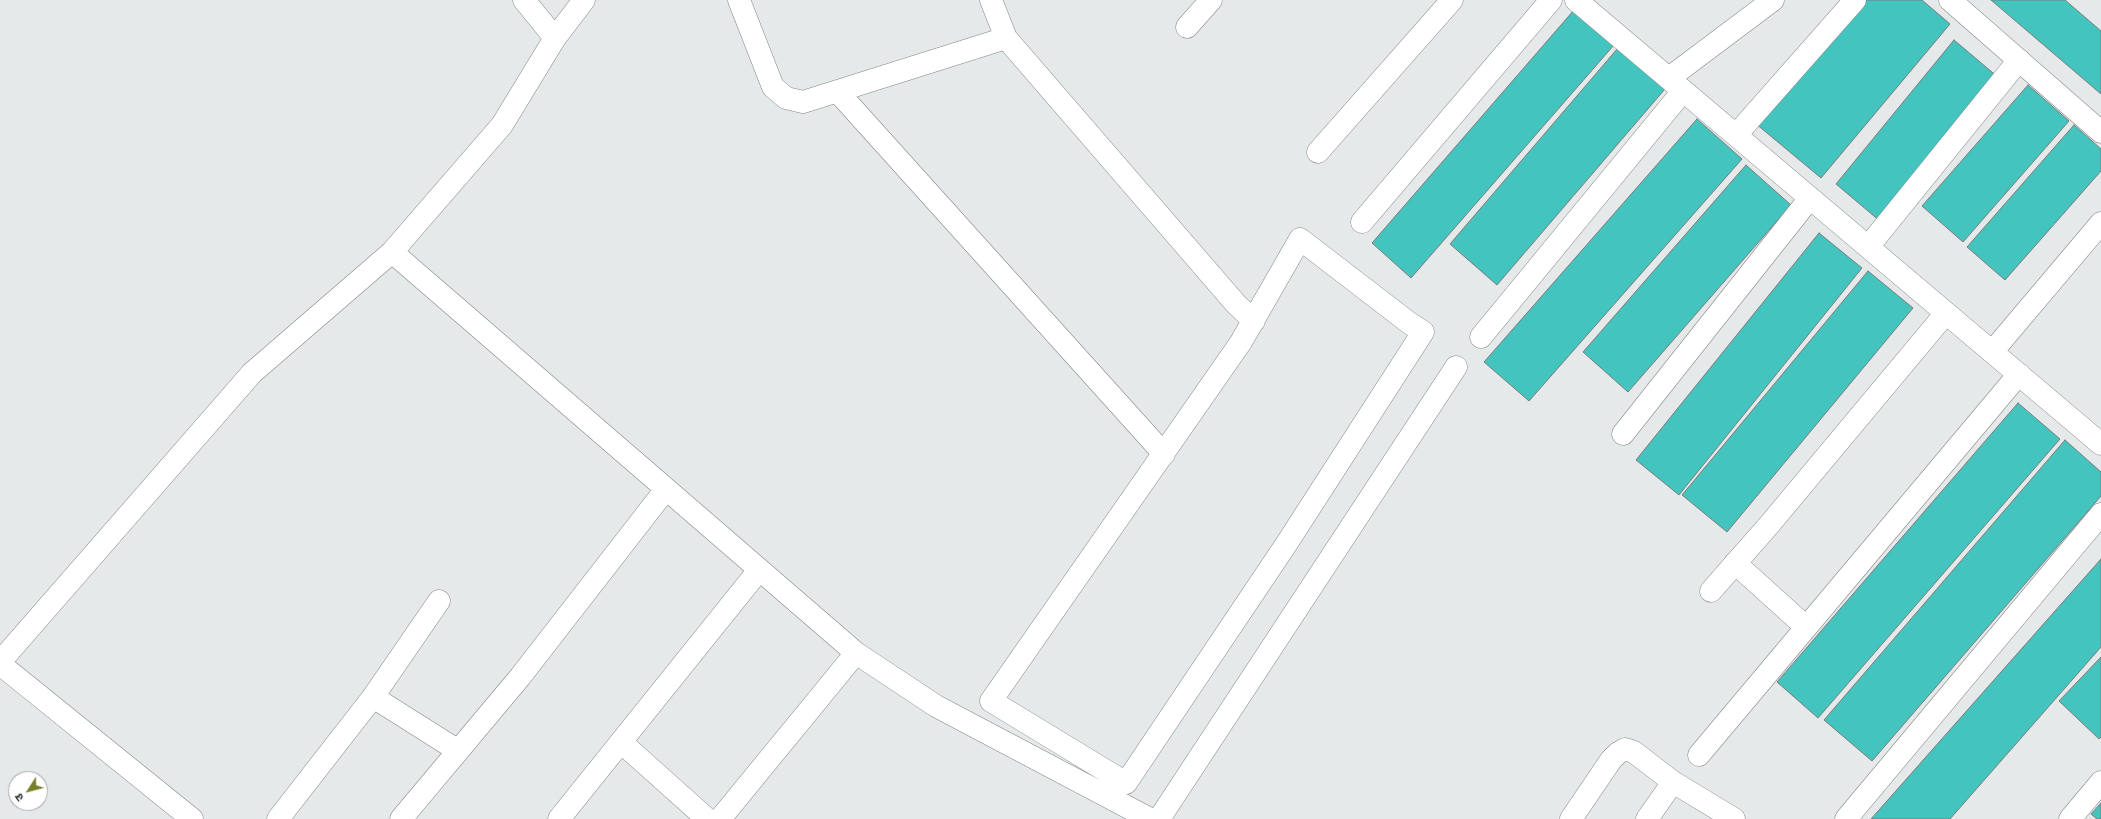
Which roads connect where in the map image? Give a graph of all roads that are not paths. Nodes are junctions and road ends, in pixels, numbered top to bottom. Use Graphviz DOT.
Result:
graph roads {
  1 [pos="524,0"];
  2 [pos="584,0"];
  3 [pos="739,0"];
  4 [pos="991,0"];
  5 [pos="1211,0"];
  6 [pos="1452,0"];
  7 [pos="1551,0"];
  8 [pos="1576,0"];
  9 [pos="1773,0"];
  10 [pos="1855,0"];
  11 [pos="1950,0"];
  12 [pos="1187,26"];
  13 [pos="555,38"];
  14 [pos="1006,38"];
  15 [pos="2019,60"];
  16 [pos="1676,85"];
  17 [pos="837,91"];
  18 [pos="2101,132"];
  19 [pos="1736,135"];
  20 [pos="1318,152"];
  21 [pos="1810,198"];
  22 [pos="1362,222"];
  23 [pos="2101,223"];
  24 [pos="1868,247"];
  25 [pos="392,252"];
  26 [pos="1946,313"];
  27 [pos="1254,321"];
  28 [pos="1481,337"];
  29 [pos="1992,352"];
  30 [pos="1456,367"];
  31 [pos="2019,374"];
  32 [pos="1623,434"];
  33 [pos="2101,444"];
  34 [pos="1164,454"];
  35 [pos="666,489"];
  36 [pos="2101,514"];
  37 [pos="1735,563"];
  38 [pos="759,570"];
  39 [pos="1711,591"];
  40 [pos="439,601"];
  41 [pos="1806,627"];
  42 [pos="856,653"];
  43 [pos="0,663"];
  44 [pos="373,697"];
  45 [pos="621,742"];
  46 [pos="457,750"];
  47 [pos="1699,755"];
  48 [pos="1674,782"];
  49 [pos="2101,782"];
  50 [pos="192,819"];
  51 [pos="278,819"];
  52 [pos="401,819"];
  53 [pos="559,819"];
  54 [pos="707,819"];
  55 [pos="720,819"];
  56 [pos="1150,819"];
  57 [pos="1159,819"];
  58 [pos="1571,819"];
  59 [pos="1647,819"];
  60 [pos="1734,819"];
  61 [pos="1846,819"];
  62 [pos="2070,819"];
  1 -- 13 [label="street"];
  2 -- 13 [label="street"];
  3 -- 17 [label="street"];
  4 -- 14 [label="street"];
  5 -- 12 [label="street"];
  6 -- 20 [label="street"];
  7 -- 22 [label="street"];
  8 -- 16 [label="street"];
  9 -- 16 [label="street"];
  10 -- 19 [label="street"];
  11 -- 15 [label="street"];
  13 -- 25 [label="street"];
  14 -- 17 [label="street"];
  14 -- 27 [label="street"];
  15 -- 18 [label="street"];
  15 -- 24 [label="street"];
  16 -- 19 [label="street"];
  16 -- 28 [label="street"];
  17 -- 34 [label="street"];
  19 -- 21 [label="street"];
  21 -- 24 [label="street"];
  21 -- 32 [label="street"];
  23 -- 29 [label="street"];
  24 -- 26 [label="street"];
  25 -- 35 [label="street"];
  25 -- 43 [label="street"];
  26 -- 29 [label="street"];
  26 -- 37 [label="street"];
  27 -- 34 [label="street"];
  27 -- 34 [label="street"];
  29 -- 31 [label="street"];
  30 -- 57 [label="street"];
  31 -- 33 [label="street"];
  31 -- 41 [label="street"];
  35 -- 38 [label="street"];
  35 -- 46 [label="street"];
  36 -- 61 [label="street"];
  37 -- 39 [label="street"];
  37 -- 41 [label="street"];
  38 -- 42 [label="street"];
  38 -- 45 [label="street"];
  40 -- 44 [label="street"];
  41 -- 47 [label="street"];
  42 -- 55 [label="street"];
  42 -- 56 [label="street"];
  43 -- 50 [label="street"];
  44 -- 46 [label="street"];
  44 -- 51 [label="street"];
  45 -- 53 [label="street"];
  45 -- 54 [label="street"];
  46 -- 52 [label="street"];
  48 -- 58 [label="street"];
  48 -- 59 [label="street"];
  48 -- 60 [label="street"];
  49 -- 62 [label="street"];
}
